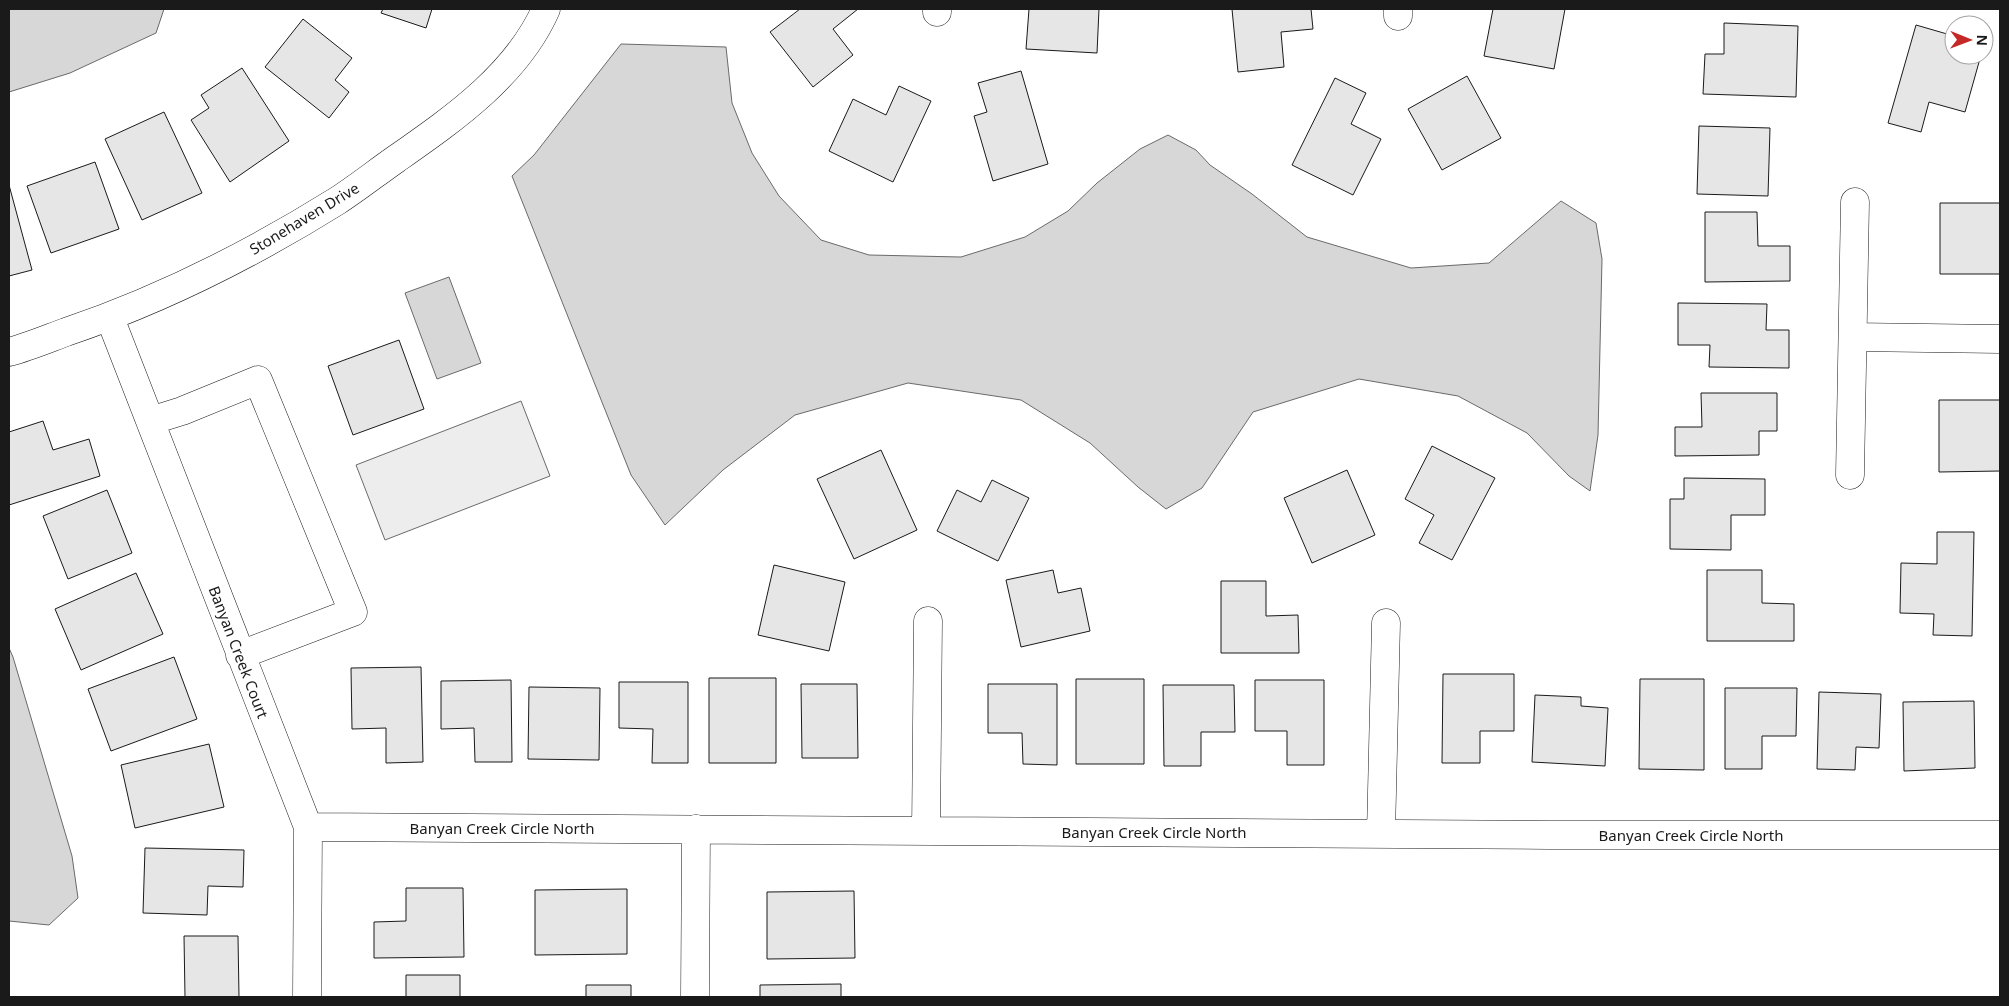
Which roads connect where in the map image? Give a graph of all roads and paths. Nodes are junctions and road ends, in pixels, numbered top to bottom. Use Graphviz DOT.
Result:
graph roads {
  1 [pos="546,9"];
  2 [pos="1855,202"];
  3 [pos="110,318"];
  4 [pos="1853,337"];
  5 [pos="2000,339"];
  6 [pos="9,352"];
  7 [pos="150,421"];
  8 [pos="1850,475"];
  9 [pos="928,621"];
  10 [pos="1386,624"];
  11 [pos="240,655"];
  12 [pos="308,827"];
  13 [pos="696,829"];
  14 [pos="926,831"];
  15 [pos="1381,834"];
  16 [pos="2000,835"];
  17 [pos="307,997"];
  18 [pos="695,997"];
  1 -- 3 [label="street, Stonehaven Drive"];
  2 -- 4 [label="street"];
  3 -- 6 [label="street, Stonehaven Drive"];
  3 -- 7 [label="street, Banyan Creek Court"];
  4 -- 5 [label="street"];
  4 -- 8 [label="street"];
  7 -- 11 [label="street, Banyan Creek Court"];
  7 -- 11 [label="street"];
  9 -- 14 [label="street"];
  10 -- 15 [label="street"];
  11 -- 12 [label="street, Banyan Creek Court"];
  12 -- 13 [label="street, Banyan Creek Circle North"];
  12 -- 17 [label="street, Banyan Creek Court"];
  13 -- 14 [label="street, Banyan Creek Circle North"];
  13 -- 18 [label="street"];
  14 -- 15 [label="street, Banyan Creek Circle North"];
  15 -- 16 [label="street, Banyan Creek Circle North"];
}
